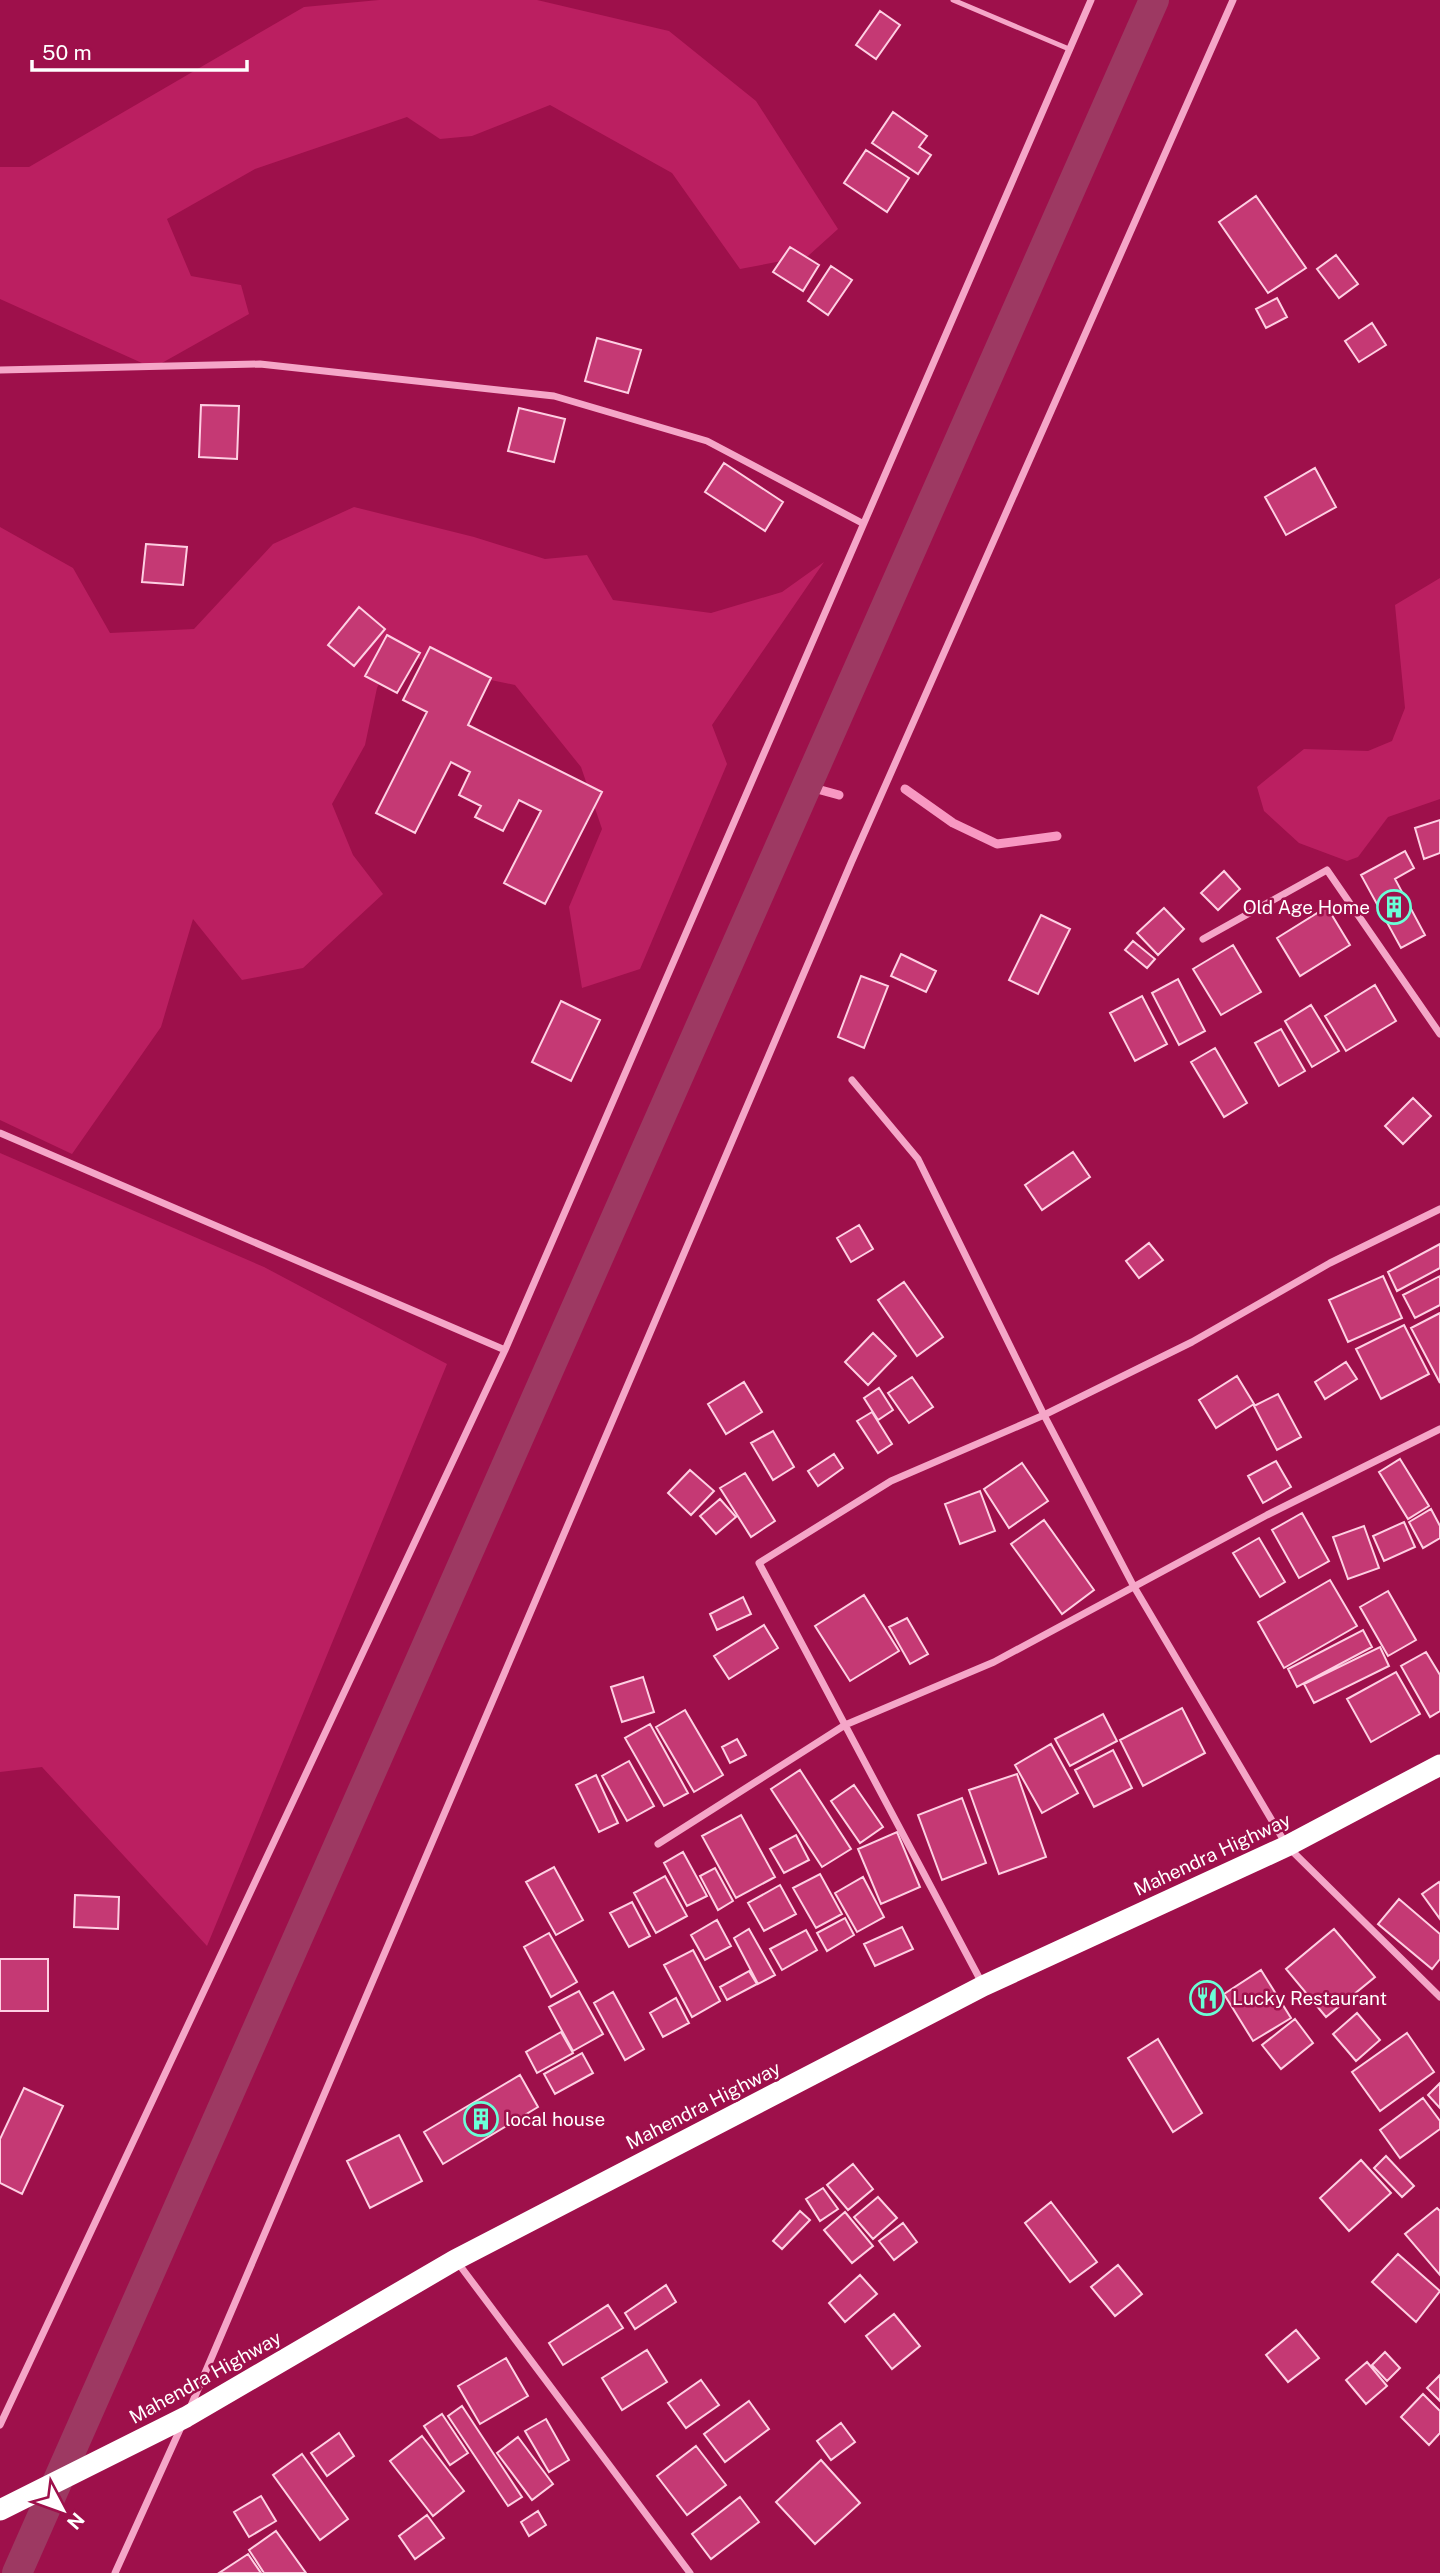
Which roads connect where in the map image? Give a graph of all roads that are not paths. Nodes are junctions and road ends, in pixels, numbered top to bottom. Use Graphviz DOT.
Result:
graph roads {
  1 [pos="953,0"];
  2 [pos="1091,0"];
  3 [pos="1233,0"];
  4 [pos="1069,49"];
  5 [pos="0,370"];
  6 [pos="862,523"];
  7 [pos="1203,939"];
  8 [pos="1440,1034"];
  9 [pos="852,1080"];
  10 [pos="0,1133"];
  11 [pos="1440,1209"];
  12 [pos="505,1350"];
  13 [pos="1044,1415"];
  14 [pos="1440,1429"];
  15 [pos="1133,1585"];
  16 [pos="845,1725"];
  17 [pos="1440,1765"];
  18 [pos="658,1844"];
  19 [pos="1287,1846"];
  20 [pos="983,1986"];
  21 [pos="1440,1997"];
  22 [pos="455,2260"];
  23 [pos="186,2417"];
  24 [pos="0,2425"];
  25 [pos="0,2510"];
  26 [pos="116,2573"];
  27 [pos="690,2573"];
  1 -- 4 [label="lane"];
  2 -- 4 [label="street"];
  3 -- 23 [label="street"];
  4 -- 6 [label="street"];
  5 -- 6 [label="street"];
  6 -- 12 [label="street"];
  7 -- 8 [label="street"];
  9 -- 13 [label="street"];
  10 -- 12 [label="street"];
  11 -- 13 [label="street"];
  12 -- 24 [label="street"];
  13 -- 15 [label="street"];
  13 -- 16 [label="street"];
  14 -- 15 [label="street"];
  15 -- 16 [label="street"];
  15 -- 19 [label="street"];
  16 -- 18 [label="street"];
  16 -- 20 [label="street"];
  17 -- 19 [label="highway, Mahendra Highway"];
  19 -- 20 [label="highway, Mahendra Highway"];
  19 -- 21 [label="street"];
  20 -- 22 [label="highway, Mahendra Highway"];
  22 -- 23 [label="highway, Mahendra Highway"];
  22 -- 27 [label="street"];
  23 -- 25 [label="highway, Mahendra Highway"];
  23 -- 26 [label="street"];
}
